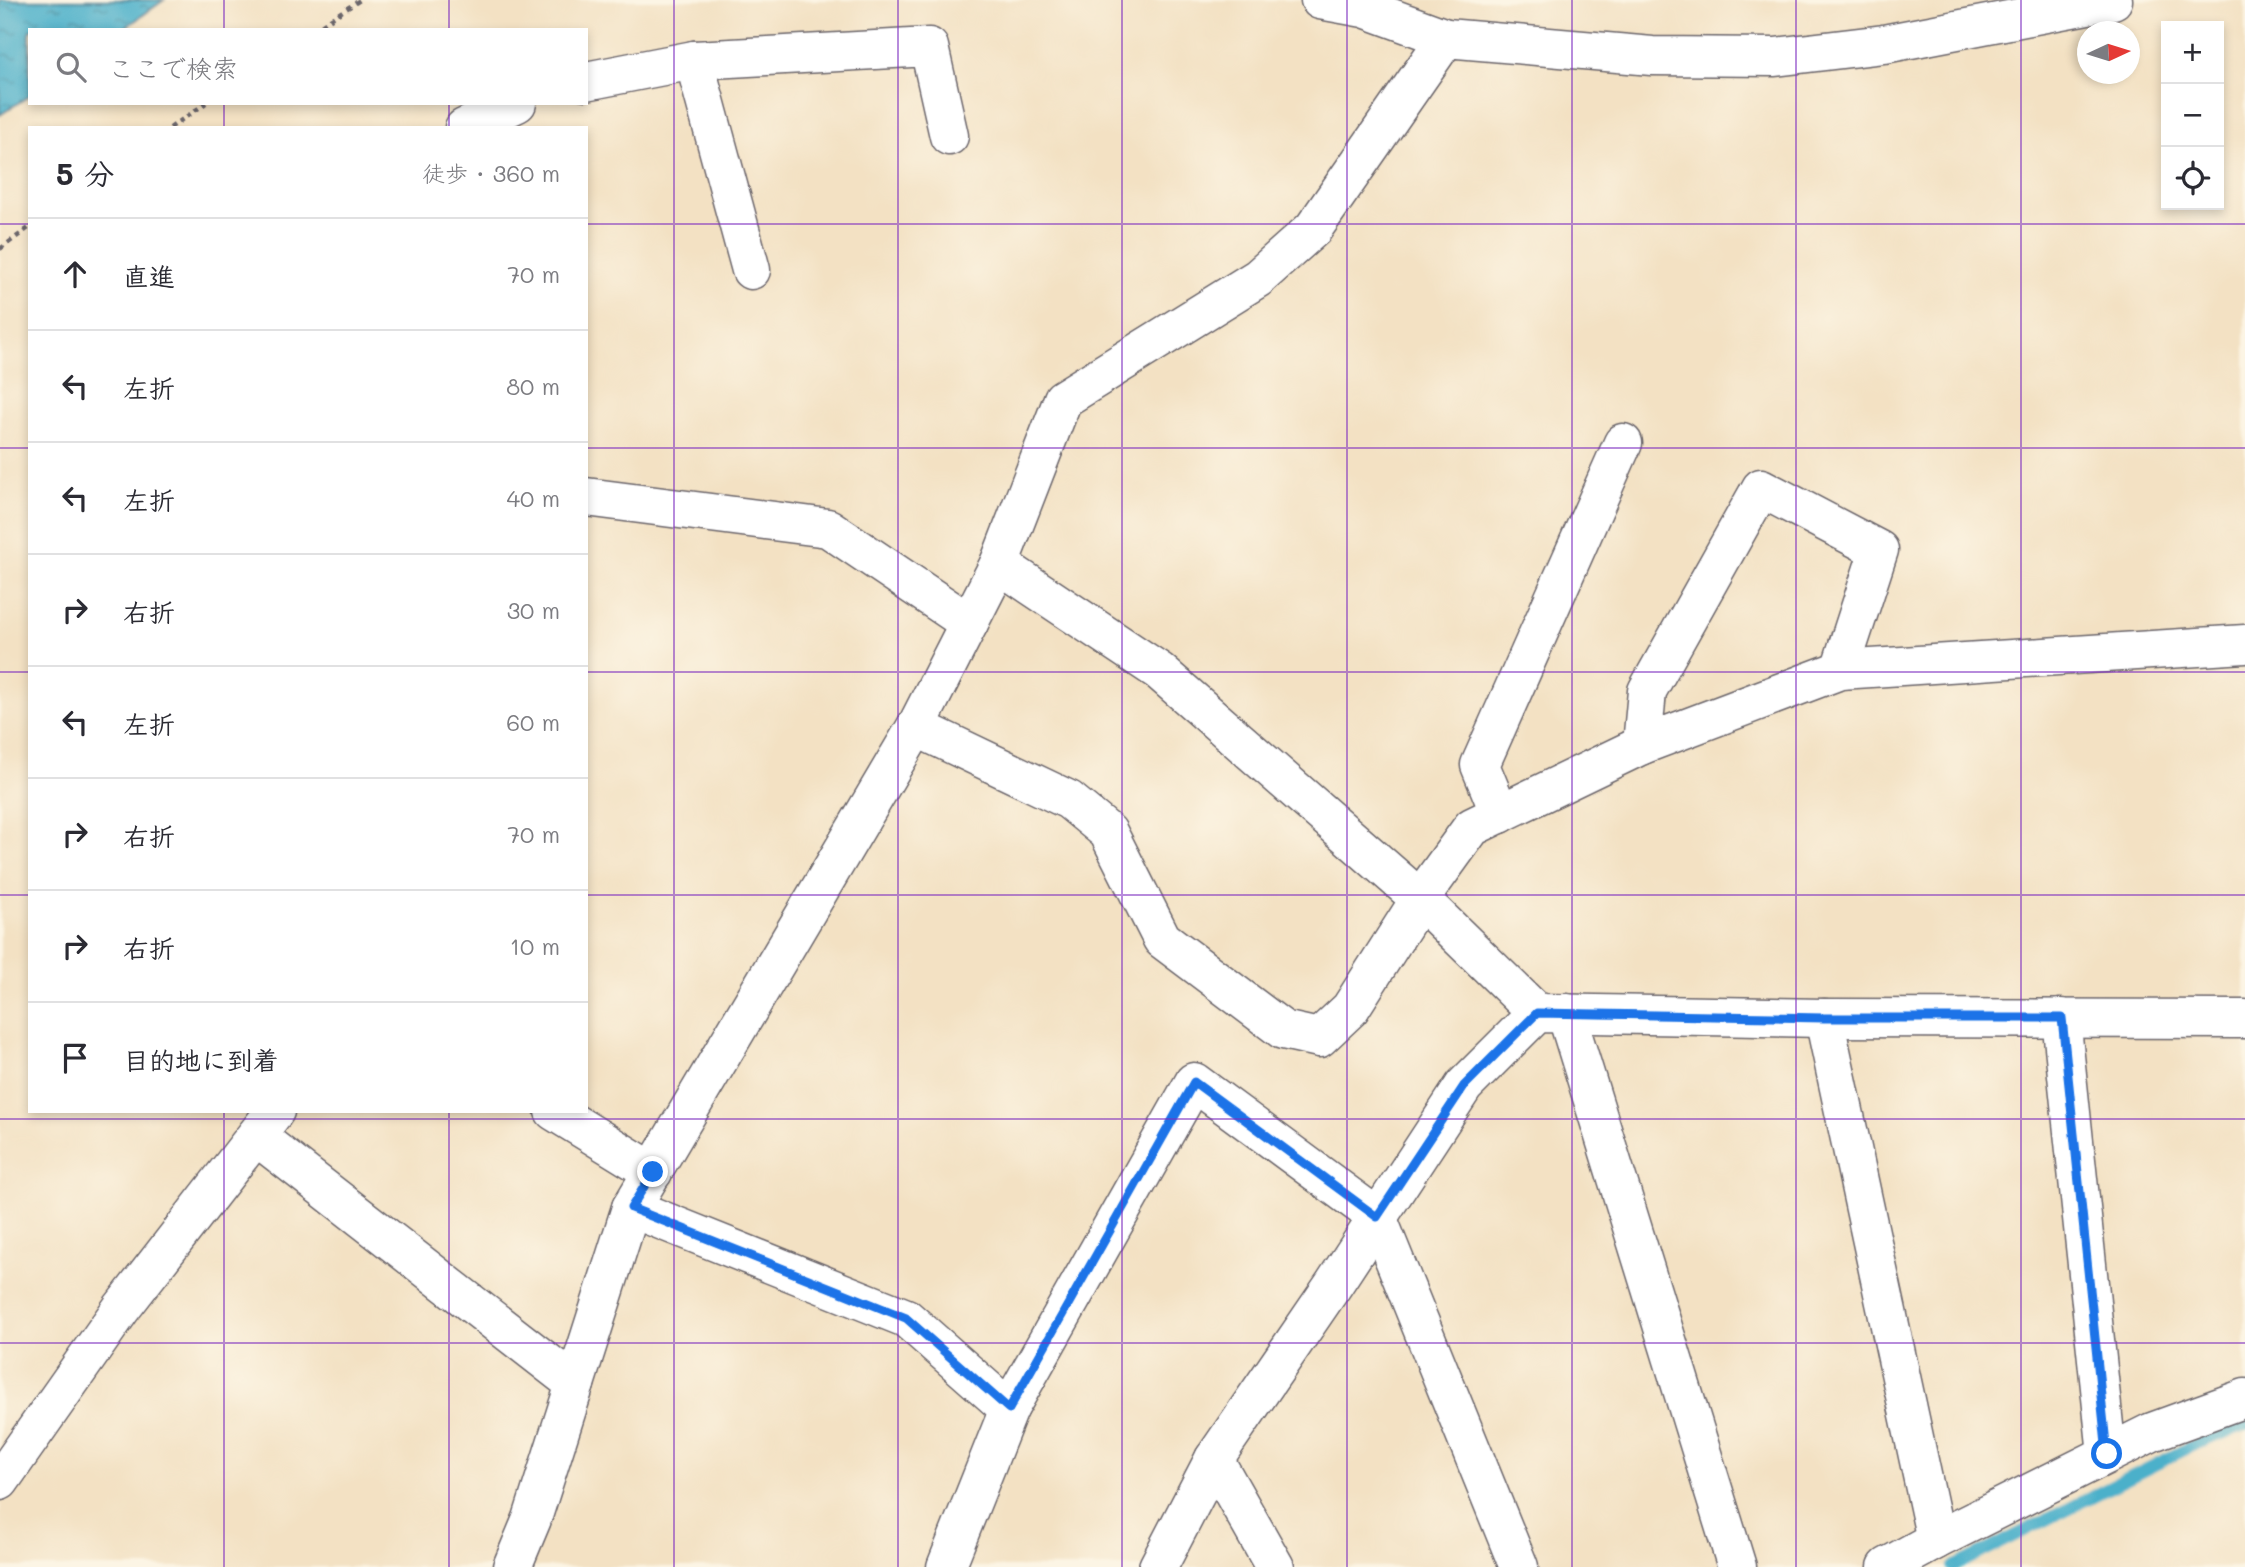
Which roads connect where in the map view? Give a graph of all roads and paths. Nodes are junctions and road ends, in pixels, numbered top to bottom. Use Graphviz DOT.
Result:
graph roads {
  1 [pos="359,0"];
  2 [pos="1320,0"];
  3 [pos="2113,0"];
  4 [pos="316,28"];
  5 [pos="1446,38"];
  6 [pos="694,60"];
  7 [pos="588,81"];
  8 [pos="203,105"];
  9 [pos="513,105"];
  10 [pos="173,126"];
  11 [pos="468,126"];
  12 [pos="949,136"];
  13 [pos="28,228"];
  14 [pos="0,249"];
  15 [pos="751,270"];
  16 [pos="1623,443"];
  17 [pos="588,497"];
  18 [pos="999,564"];
  19 [pos="969,623"];
  20 [pos="2245,644"];
  21 [pos="1840,670"];
  22 [pos="916,727"];
  23 [pos="1642,745"];
  24 [pos="1500,814"];
  25 [pos="1420,899"];
  26 [pos="1551,1013"];
  27 [pos="1824,1018"];
  28 [pos="2062,1018"];
  29 [pos="2245,1019"];
  30 [pos="557,1113"];
  31 [pos="266,1124"];
  32 [pos="653,1172"];
  33 [pos="631,1208"];
  34 [pos="1377,1217"];
  35 [pos="575,1384"];
  36 [pos="2245,1398"];
  37 [pos="1009,1409"];
  38 [pos="2107,1454"];
  39 [pos="1214,1459"];
  40 [pos="0,1481"];
  41 [pos="1936,1540"];
  42 [pos="512,1567"];
  43 [pos="946,1567"];
  44 [pos="1158,1567"];
  45 [pos="1275,1567"];
  46 [pos="1519,1567"];
  47 [pos="1737,1567"];
  48 [pos="1887,1567"];
  1 -- 4 [label="path"];
  2 -- 5 [label="street"];
  3 -- 5 [label="street"];
  5 -- 18 [label="street"];
  6 -- 7 [label="street"];
  6 -- 12 [label="street"];
  6 -- 15 [label="street"];
  8 -- 10 [label="path"];
  9 -- 11 [label="street"];
  13 -- 14 [label="path"];
  16 -- 24 [label="street"];
  17 -- 19 [label="street"];
  18 -- 19 [label="street"];
  18 -- 25 [label="street"];
  19 -- 22 [label="street"];
  20 -- 21 [label="street"];
  21 -- 23 [label="street"];
  21 -- 23 [label="street"];
  22 -- 25 [label="street"];
  22 -- 32 [label="street"];
  23 -- 24 [label="street"];
  24 -- 25 [label="street"];
  25 -- 26 [label="street"];
  26 -- 27 [label="street"];
  26 -- 34 [label="street"];
  26 -- 47 [label="street"];
  27 -- 28 [label="street"];
  27 -- 41 [label="street"];
  28 -- 29 [label="street"];
  28 -- 38 [label="street"];
  30 -- 32 [label="street"];
  31 -- 35 [label="street"];
  31 -- 40 [label="street"];
  32 -- 33 [label="street"];
  33 -- 35 [label="street"];
  33 -- 37 [label="street"];
  34 -- 37 [label="street"];
  34 -- 39 [label="street"];
  34 -- 46 [label="street"];
  35 -- 42 [label="street"];
  36 -- 38 [label="street"];
  37 -- 43 [label="street"];
  38 -- 41 [label="street"];
  39 -- 44 [label="street"];
  39 -- 45 [label="street"];
  41 -- 48 [label="street"];
}
